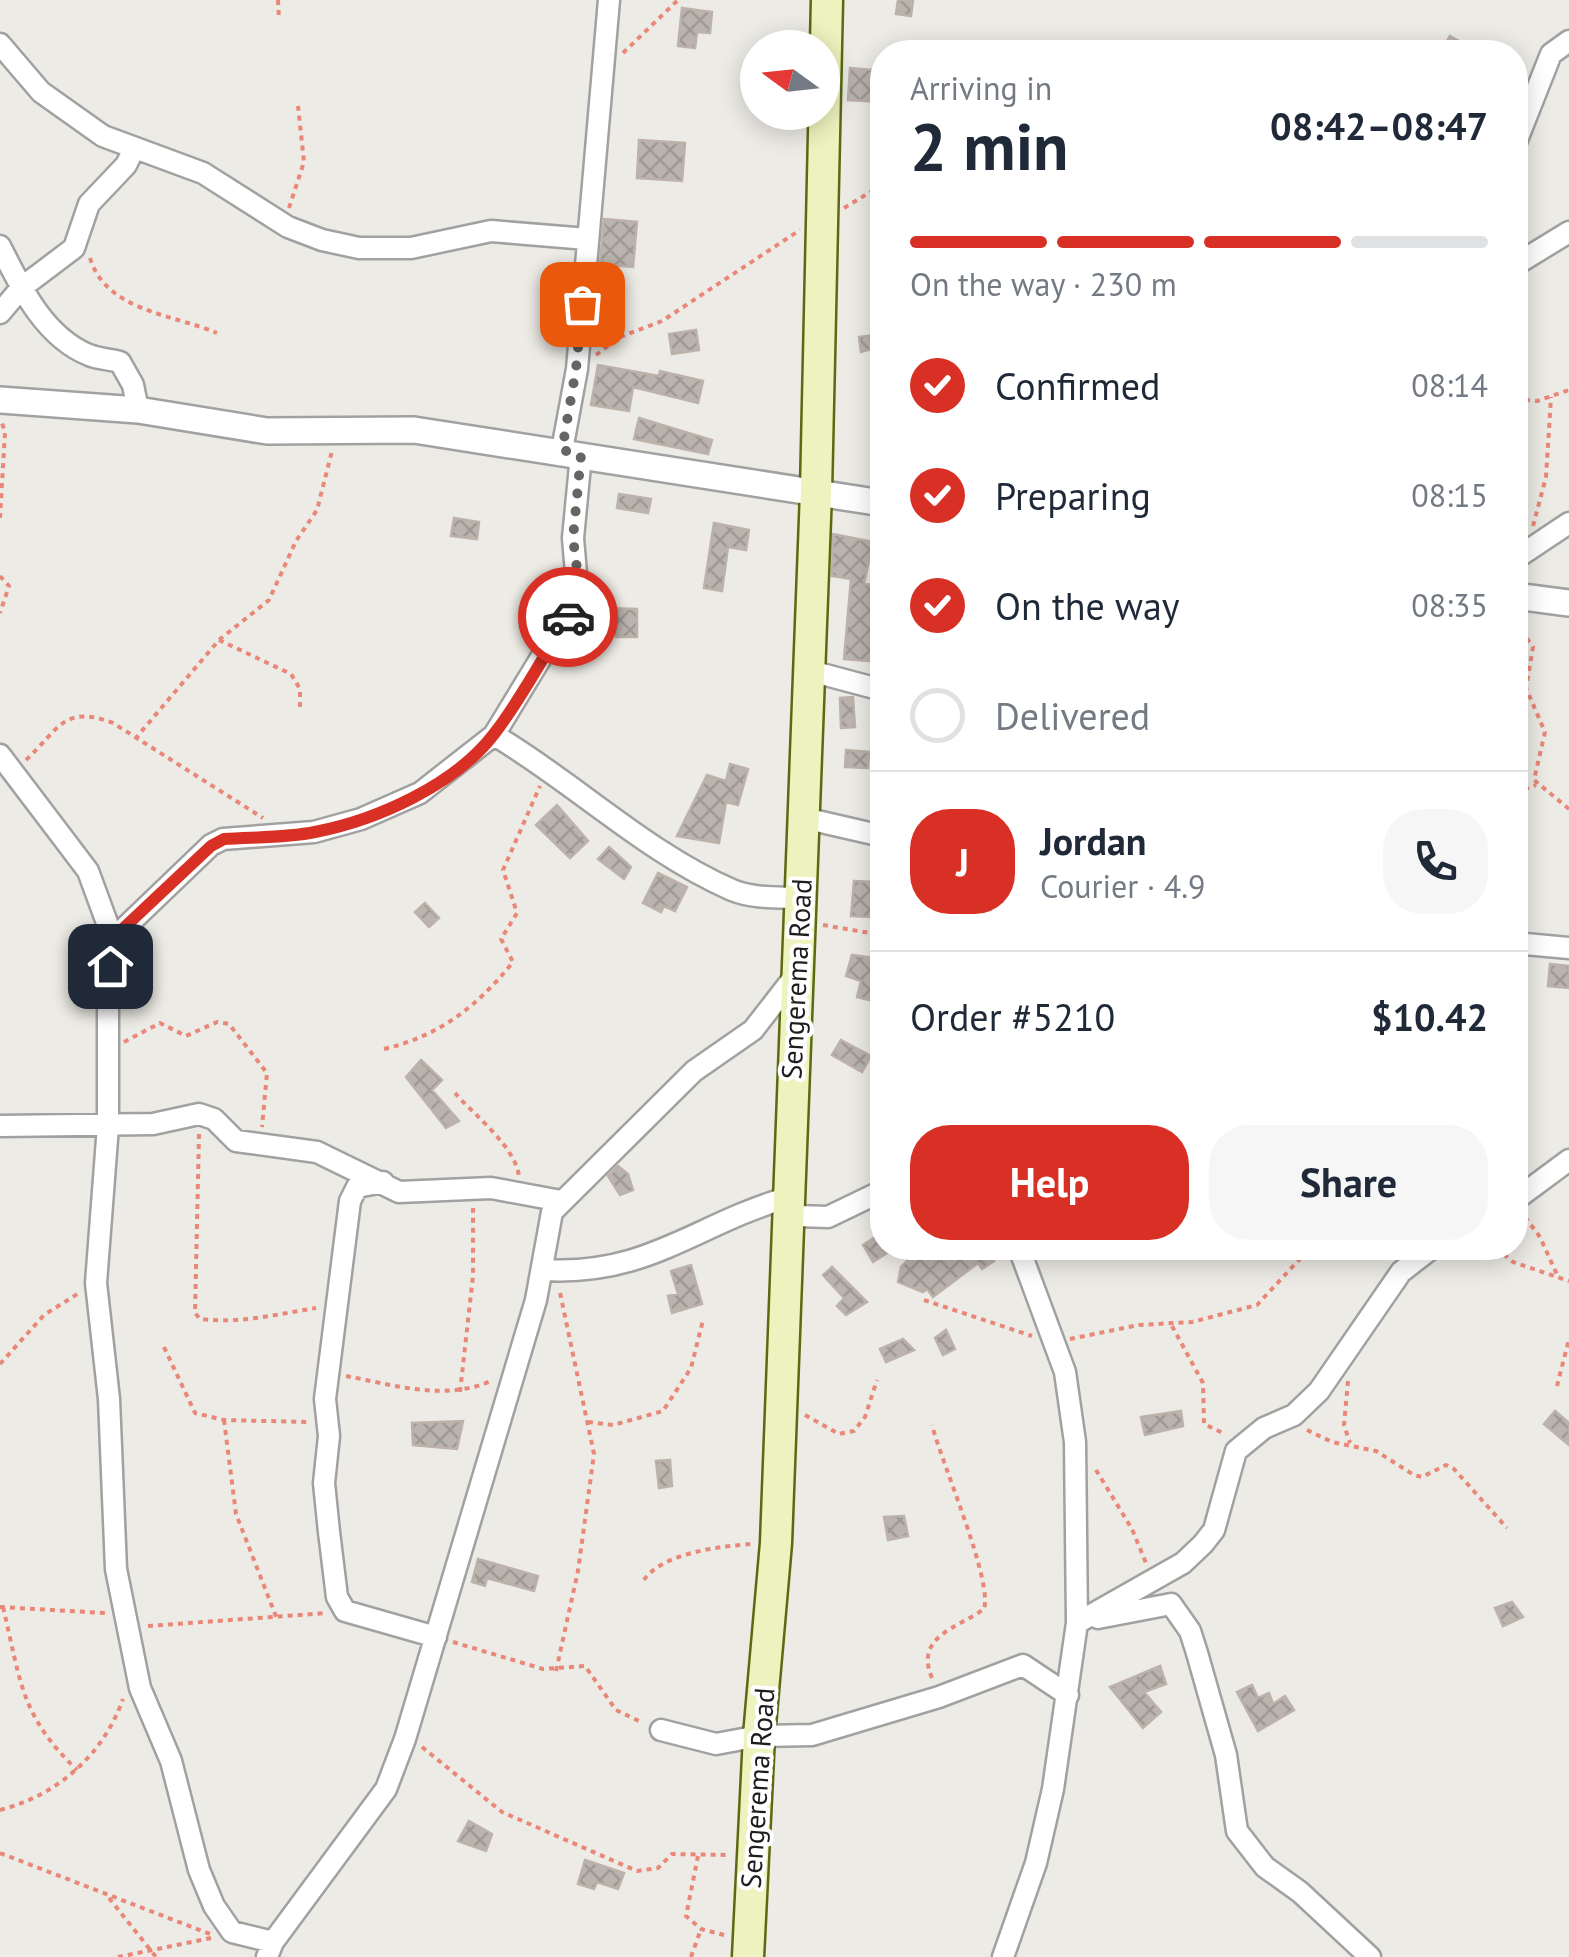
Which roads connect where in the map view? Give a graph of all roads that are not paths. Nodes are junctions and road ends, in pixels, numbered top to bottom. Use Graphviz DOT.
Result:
graph roads {
  1 [pos="827,0"];
  2 [pos="602,2"];
  3 [pos="1569,41"];
  4 [pos="0,44"];
  5 [pos="1528,113"];
  6 [pos="134,149"];
  7 [pos="1569,232"];
  8 [pos="587,238"];
  9 [pos="0,246"];
  10 [pos="1528,257"];
  11 [pos="21,288"];
  12 [pos="0,312"];
  13 [pos="0,400"];
  14 [pos="138,410"];
  15 [pos="571,453"];
  16 [pos="816,492"];
  17 [pos="870,501"];
  18 [pos="1569,523"];
  19 [pos="1528,549"];
  20 [pos="1528,598"];
  21 [pos="1569,603"];
  22 [pos="806,670"];
  23 [pos="870,687"];
  24 [pos="494,735"];
  25 [pos="10,767"];
  26 [pos="0,790"];
  27 [pos="804,818"];
  28 [pos="870,833"];
  29 [pos="800,905"];
  30 [pos="113,938"];
  31 [pos="1528,944"];
  32 [pos="1569,948"];
  33 [pos="795,976"];
  34 [pos="0,1126"];
  35 [pos="108,1126"];
  36 [pos="1569,1160"];
  37 [pos="383,1182"];
  38 [pos="1528,1190"];
  39 [pos="870,1197"];
  40 [pos="786,1198"];
  41 [pos="560,1201"];
  42 [pos="1024,1260"];
  43 [pos="1416,1260"];
  44 [pos="551,1270"];
  45 [pos="1077,1623"];
  46 [pos="436,1637"];
  47 [pos="1068,1696"];
  48 [pos="662,1730"];
  49 [pos="759,1736"];
  50 [pos="270,1949"];
  51 [pos="748,1950"];
  52 [pos="1003,1957"];
  53 [pos="1370,1957"];
  1 -- 16 [label="main road, Sengerema Road"];
  2 -- 8 [label="street"];
  3 -- 5 [label="street"];
  4 -- 6 [label="street"];
  6 -- 8 [label="street"];
  6 -- 11 [label="street"];
  7 -- 10 [label="street"];
  8 -- 15 [label="street"];
  9 -- 11 [label="street"];
  11 -- 12 [label="street"];
  11 -- 14 [label="street"];
  13 -- 14 [label="street"];
  14 -- 15 [label="street"];
  15 -- 16 [label="street"];
  15 -- 24 [label="street"];
  16 -- 17 [label="street"];
  16 -- 22 [label="main road, Sengerema Road"];
  18 -- 19 [label="street"];
  20 -- 21 [label="street"];
  22 -- 23 [label="street"];
  22 -- 27 [label="main road, Sengerema Road"];
  24 -- 29 [label="street"];
  24 -- 30 [label="street"];
  25 -- 26 [label="street"];
  25 -- 30 [label="street"];
  27 -- 28 [label="street"];
  27 -- 29 [label="main road, Sengerema Road"];
  29 -- 33 [label="main road, Sengerema Road"];
  30 -- 35 [label="street"];
  31 -- 32 [label="street"];
  33 -- 40 [label="main road, Sengerema Road"];
  33 -- 41 [label="street"];
  34 -- 35 [label="street"];
  35 -- 37 [label="street"];
  35 -- 50 [label="street"];
  36 -- 38 [label="street"];
  37 -- 41 [label="street"];
  37 -- 46 [label="street"];
  39 -- 40 [label="street"];
  40 -- 44 [label="street"];
  40 -- 49 [label="main road, Sengerema Road"];
  41 -- 44 [label="street"];
  42 -- 45 [label="street"];
  43 -- 45 [label="street"];
  44 -- 46 [label="street"];
  45 -- 47 [label="street"];
  45 -- 53 [label="street"];
  46 -- 50 [label="street"];
  47 -- 49 [label="street"];
  47 -- 52 [label="street"];
  48 -- 49 [label="street"];
  49 -- 51 [label="main road, Sengerema Road"];
}
